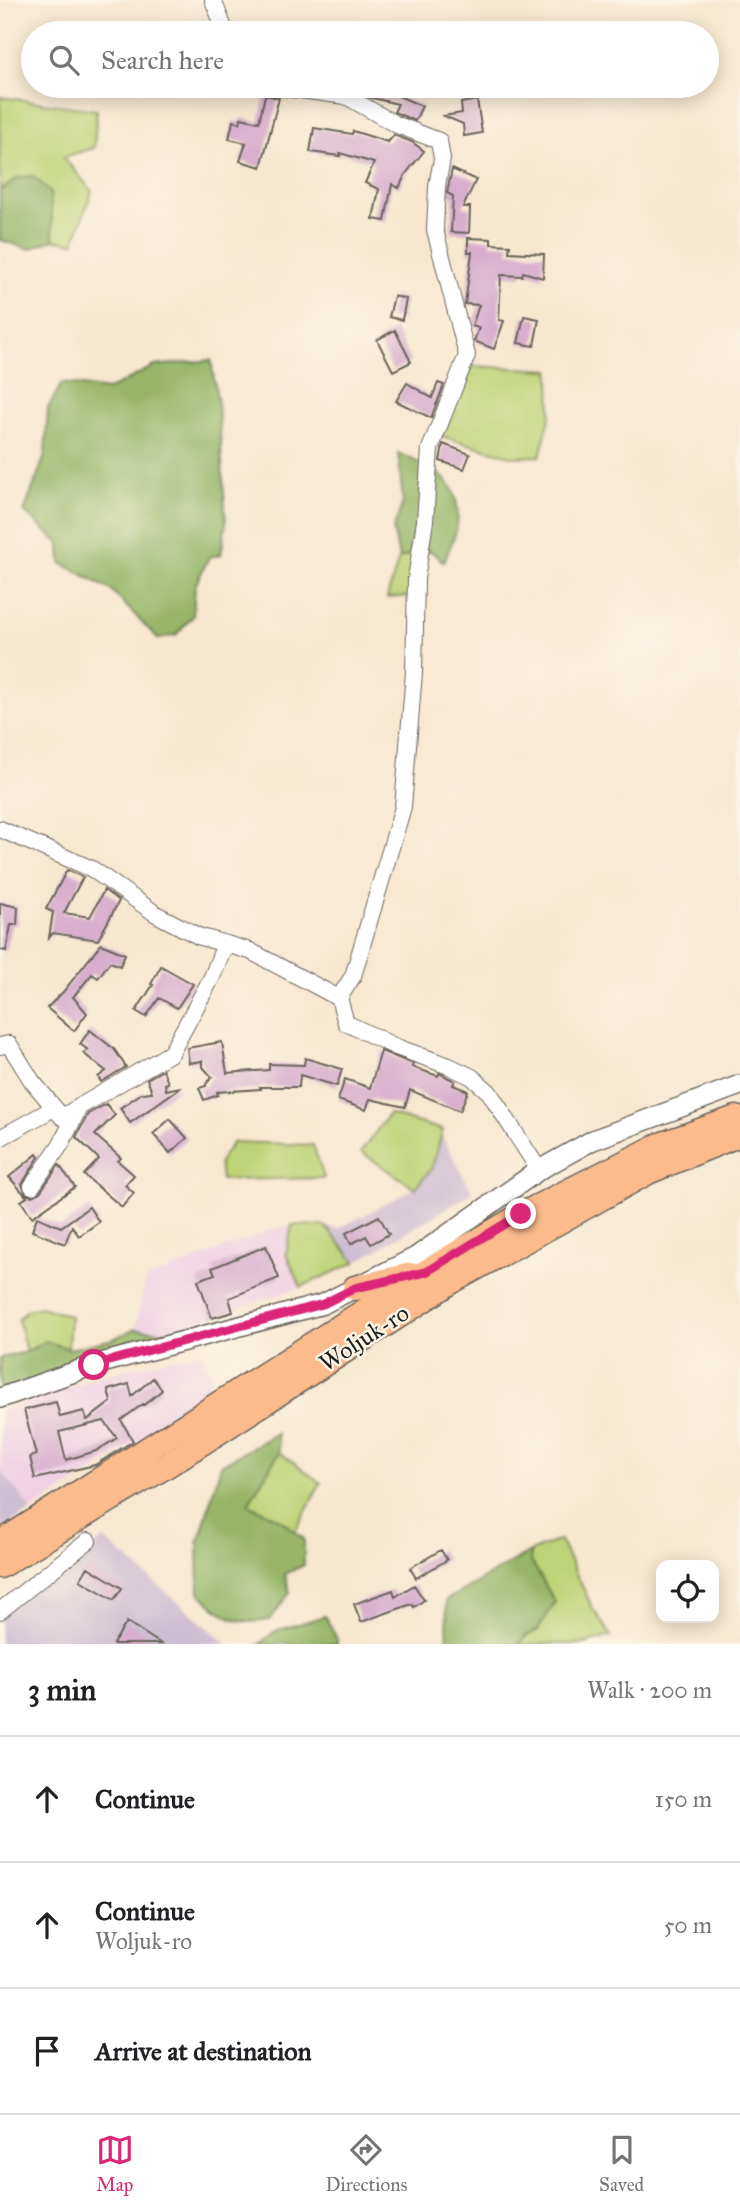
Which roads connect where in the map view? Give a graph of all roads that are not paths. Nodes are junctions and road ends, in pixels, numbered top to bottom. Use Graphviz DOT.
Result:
graph roads {
  1 [pos="213,0"];
  2 [pos="221,21"];
  3 [pos="350,98"];
  4 [pos="2,834"];
  5 [pos="225,944"];
  6 [pos="339,998"];
  7 [pos="0,1046"];
  8 [pos="740,1085"];
  9 [pos="80,1105"];
  10 [pos="54,1108"];
  11 [pos="740,1117"];
  12 [pos="740,1134"];
  13 [pos="0,1138"];
  14 [pos="740,1149"];
  15 [pos="539,1170"];
  16 [pos="648,1172"];
  17 [pos="32,1186"];
  18 [pos="426,1272"];
  19 [pos="355,1288"];
  20 [pos="0,1398"];
  21 [pos="88,1541"];
  22 [pos="0,1543"];
  23 [pos="0,1566"];
  24 [pos="0,1611"];
  1 -- 2 [label="street"];
  3 -- 6 [label="street"];
  4 -- 5 [label="street"];
  5 -- 6 [label="street"];
  5 -- 9 [label="street"];
  6 -- 15 [label="street"];
  7 -- 10 [label="street"];
  8 -- 15 [label="street"];
  9 -- 10 [label="street"];
  9 -- 17 [label="street"];
  10 -- 13 [label="street"];
  11 -- 18 [label="main road, Woljuk-ro"];
  12 -- 16 [label="main road, Woljuk-ro"];
  14 -- 16 [label="main road"];
  15 -- 19 [label="street"];
  16 -- 23 [label="main road, Woljuk-ro"];
  18 -- 19 [label="main road"];
  18 -- 22 [label="main road, Woljuk-ro"];
  19 -- 20 [label="street"];
  21 -- 24 [label="street"];
}
